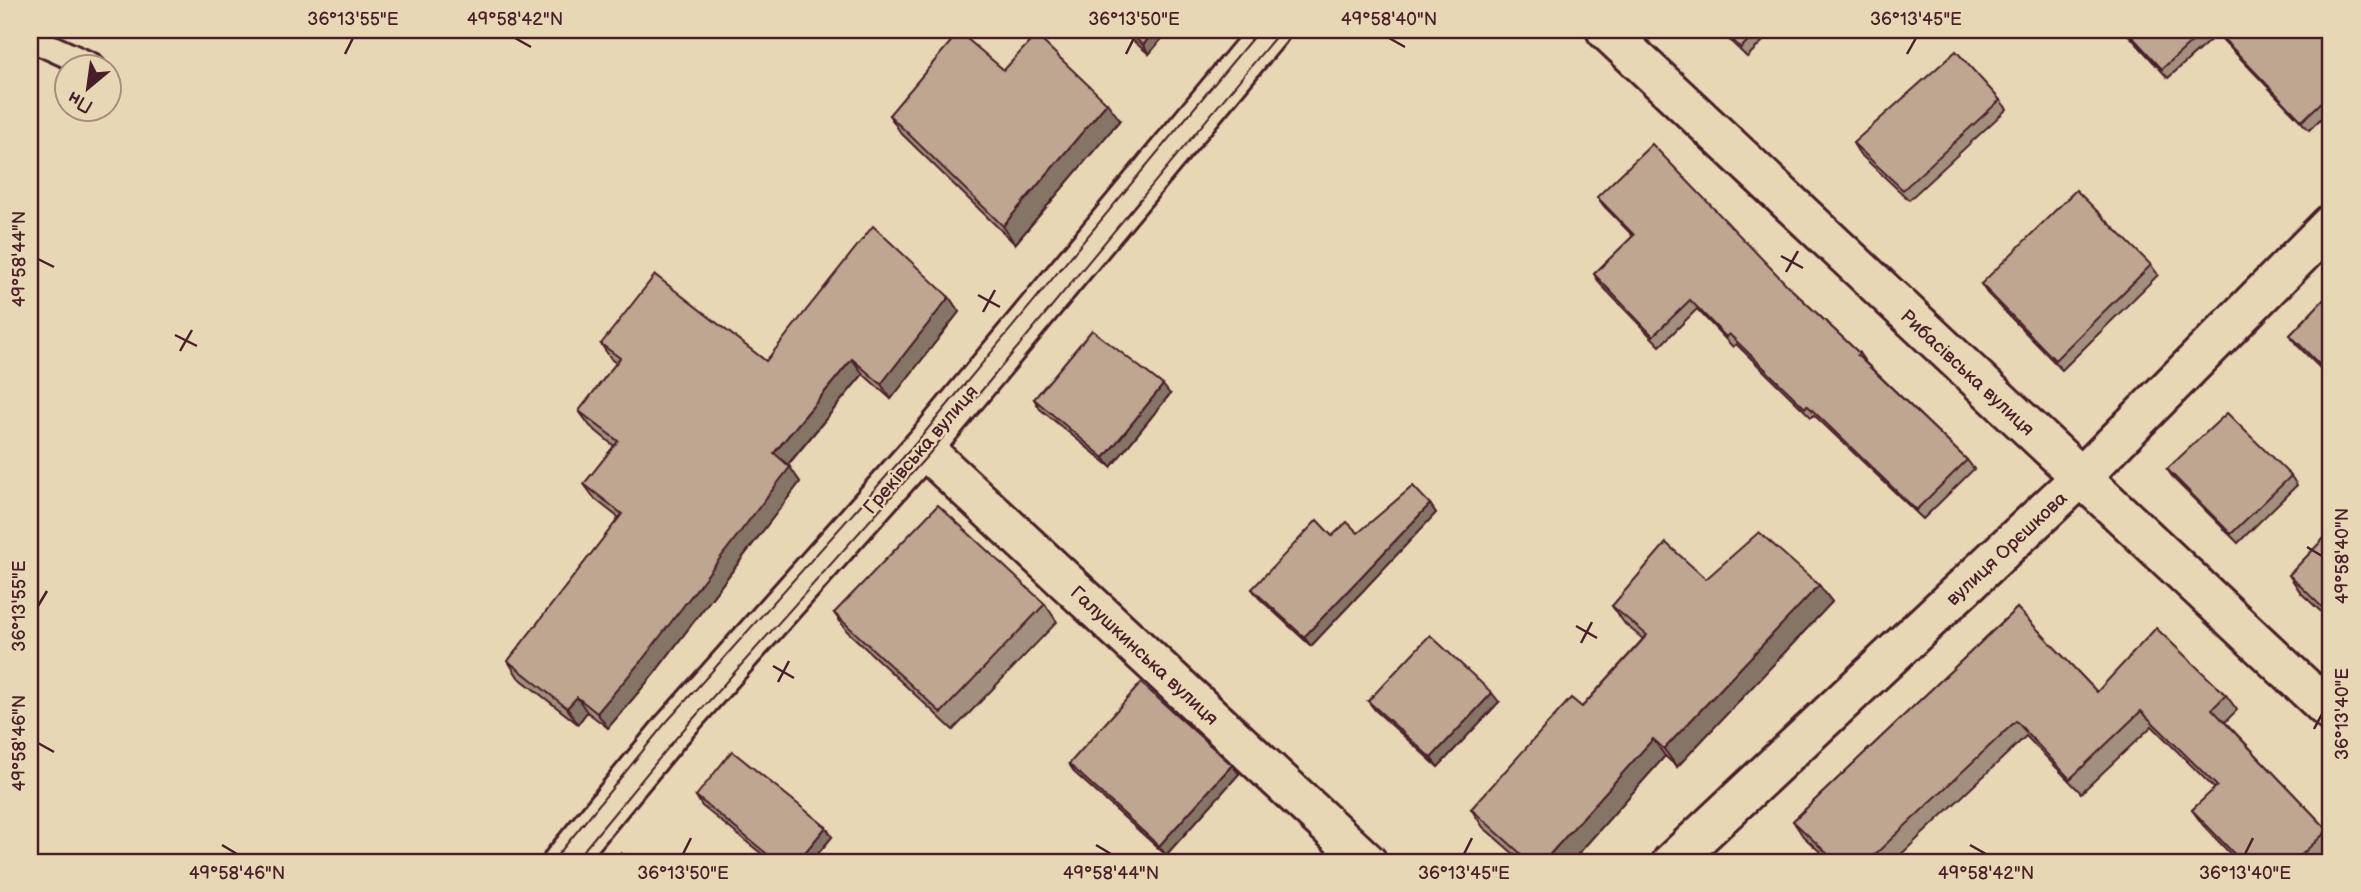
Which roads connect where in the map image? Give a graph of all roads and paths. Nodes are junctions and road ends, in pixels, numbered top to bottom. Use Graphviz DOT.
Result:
graph roads {
  1 [pos="1270,30"];
  2 [pos="1606,30"];
  3 [pos="30,38"];
  4 [pos="61,52"];
  5 [pos="2331,224"];
  6 [pos="923,448"];
  7 [pos="2080,478"];
  8 [pos="2331,712"];
  9 [pos="563,862"];
  10 [pos="1367,862"];
  11 [pos="1672,862"];
  1 -- 6 [label="street, Греківська вулиця"];
  2 -- 7 [label="street, Рибасівська вулиця"];
  3 -- 4 [label="lane"];
  5 -- 7 [label="street, вулиця Орєшкова"];
  6 -- 9 [label="street, Греківська вулиця"];
  6 -- 10 [label="street, Галушкинська вулиця"];
  7 -- 8 [label="street, Рибасівська вулиця"];
  7 -- 11 [label="street, вулиця Орєшкова"];
}
